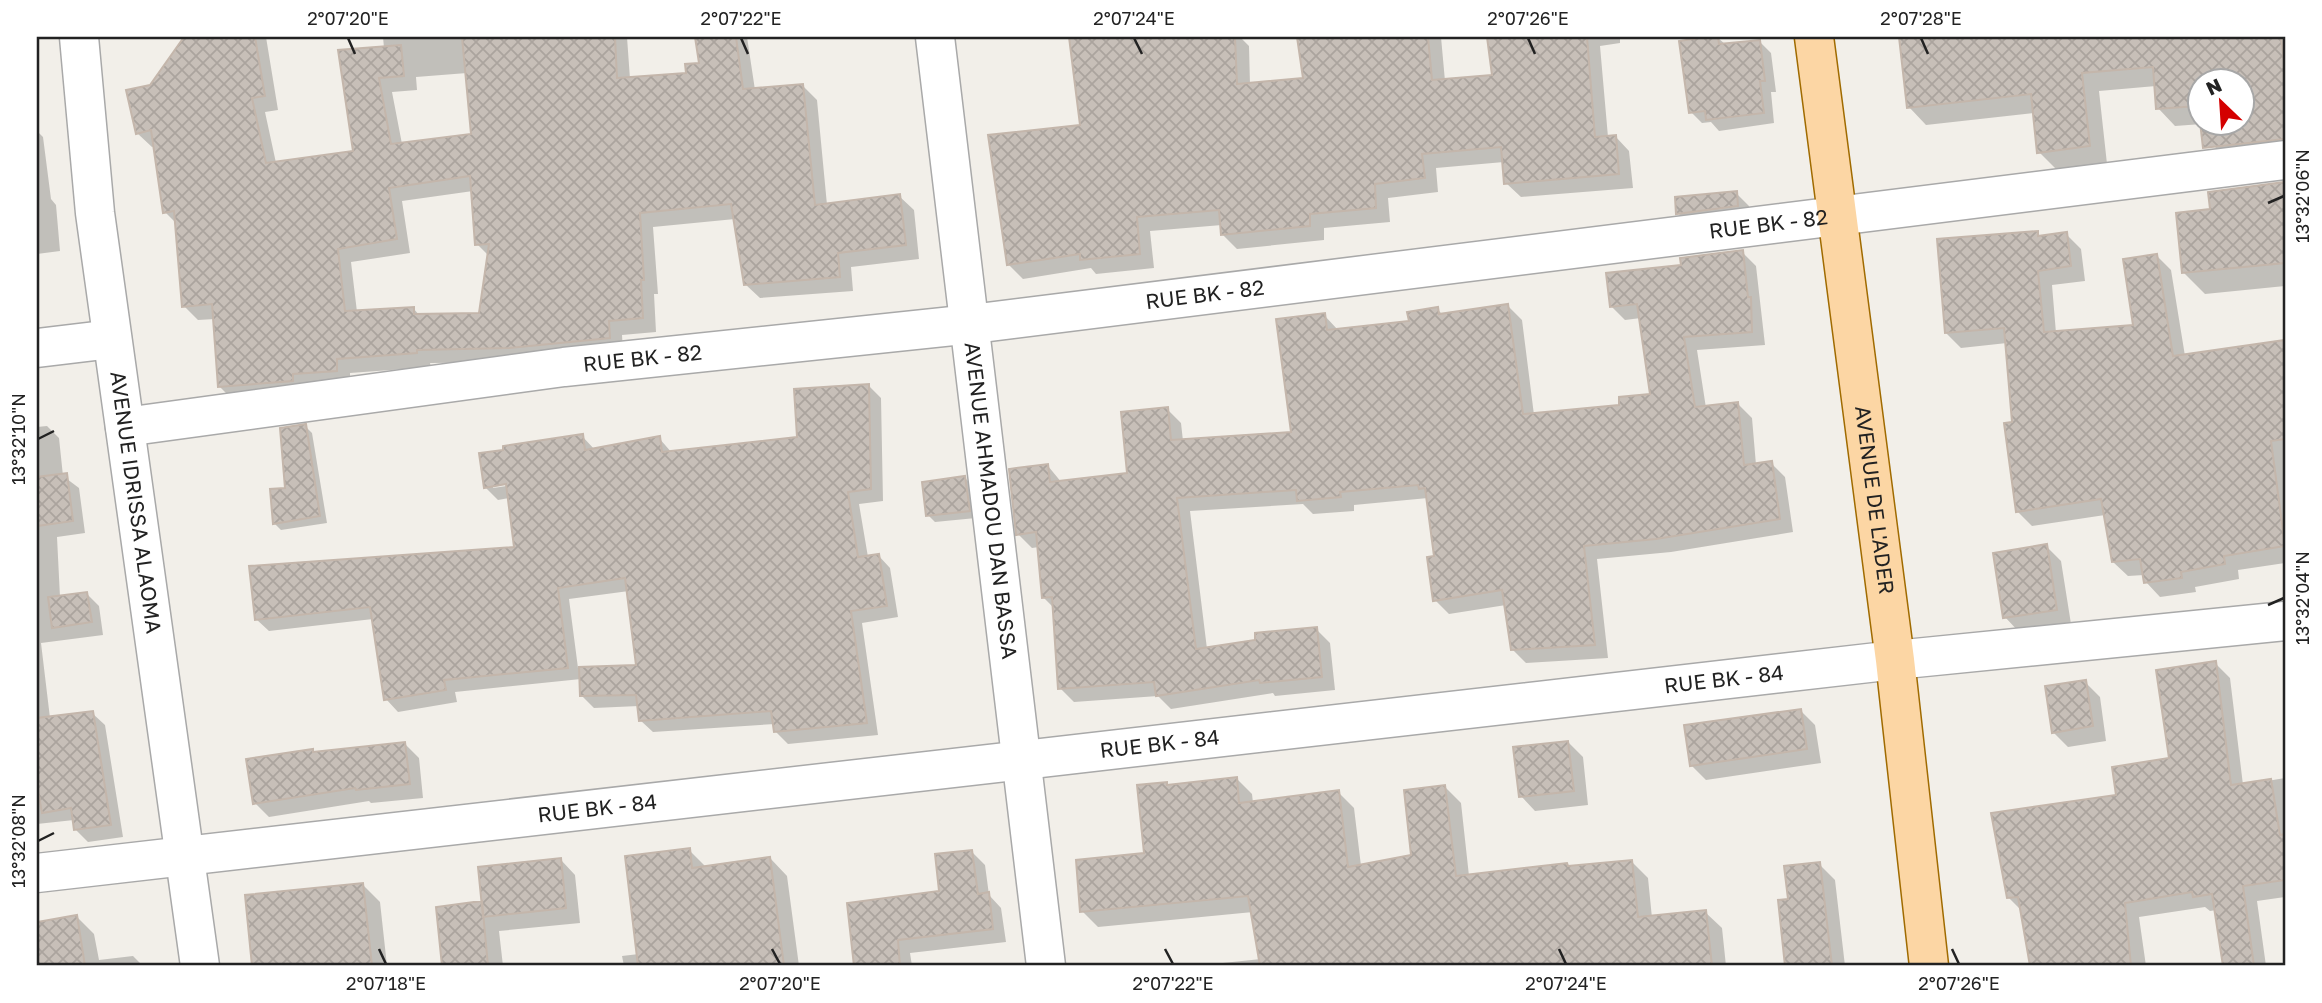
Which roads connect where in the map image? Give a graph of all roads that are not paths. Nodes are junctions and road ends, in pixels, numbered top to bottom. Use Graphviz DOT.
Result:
graph roads {
  1 [pos="79,37"];
  2 [pos="935,37"];
  3 [pos="1814,37"];
  4 [pos="2285,160"];
  5 [pos="1839,214"];
  6 [pos="972,324"];
  7 [pos="112,339"];
  8 [pos="37,348"];
  9 [pos="125,427"];
  10 [pos="2285,621"];
  11 [pos="1895,660"];
  12 [pos="1024,761"];
  13 [pos="185,855"];
  14 [pos="37,873"];
  15 [pos="200,966"];
  16 [pos="1046,966"];
  17 [pos="1929,966"];
  1 -- 7 [label="street, AVENUE IDRISSA ALAOMA"];
  2 -- 6 [label="street, AVENUE AHMADOU DAN BASSA"];
  3 -- 5 [label="main road, AVENUE DE L'ADER"];
  4 -- 5 [label="street, RUE BK - 82"];
  5 -- 6 [label="street, RUE BK - 82"];
  5 -- 11 [label="main road, AVENUE DE L'ADER"];
  6 -- 9 [label="street, RUE BK - 82"];
  6 -- 12 [label="street, AVENUE AHMADOU DAN BASSA"];
  7 -- 8 [label="street"];
  7 -- 9 [label="street, AVENUE IDRISSA ALAOMA"];
  9 -- 13 [label="street, AVENUE IDRISSA ALAOMA"];
  10 -- 11 [label="street, RUE BK - 84"];
  11 -- 12 [label="street, RUE BK - 84"];
  11 -- 17 [label="main road, AVENUE DE L'ADER"];
  12 -- 13 [label="street, RUE BK - 84"];
  12 -- 16 [label="street, AVENUE AHMADOU DAN BASSA"];
  13 -- 14 [label="street, RUE BK - 84"];
  13 -- 15 [label="street, AVENUE IDRISSA ALAOMA"];
}
